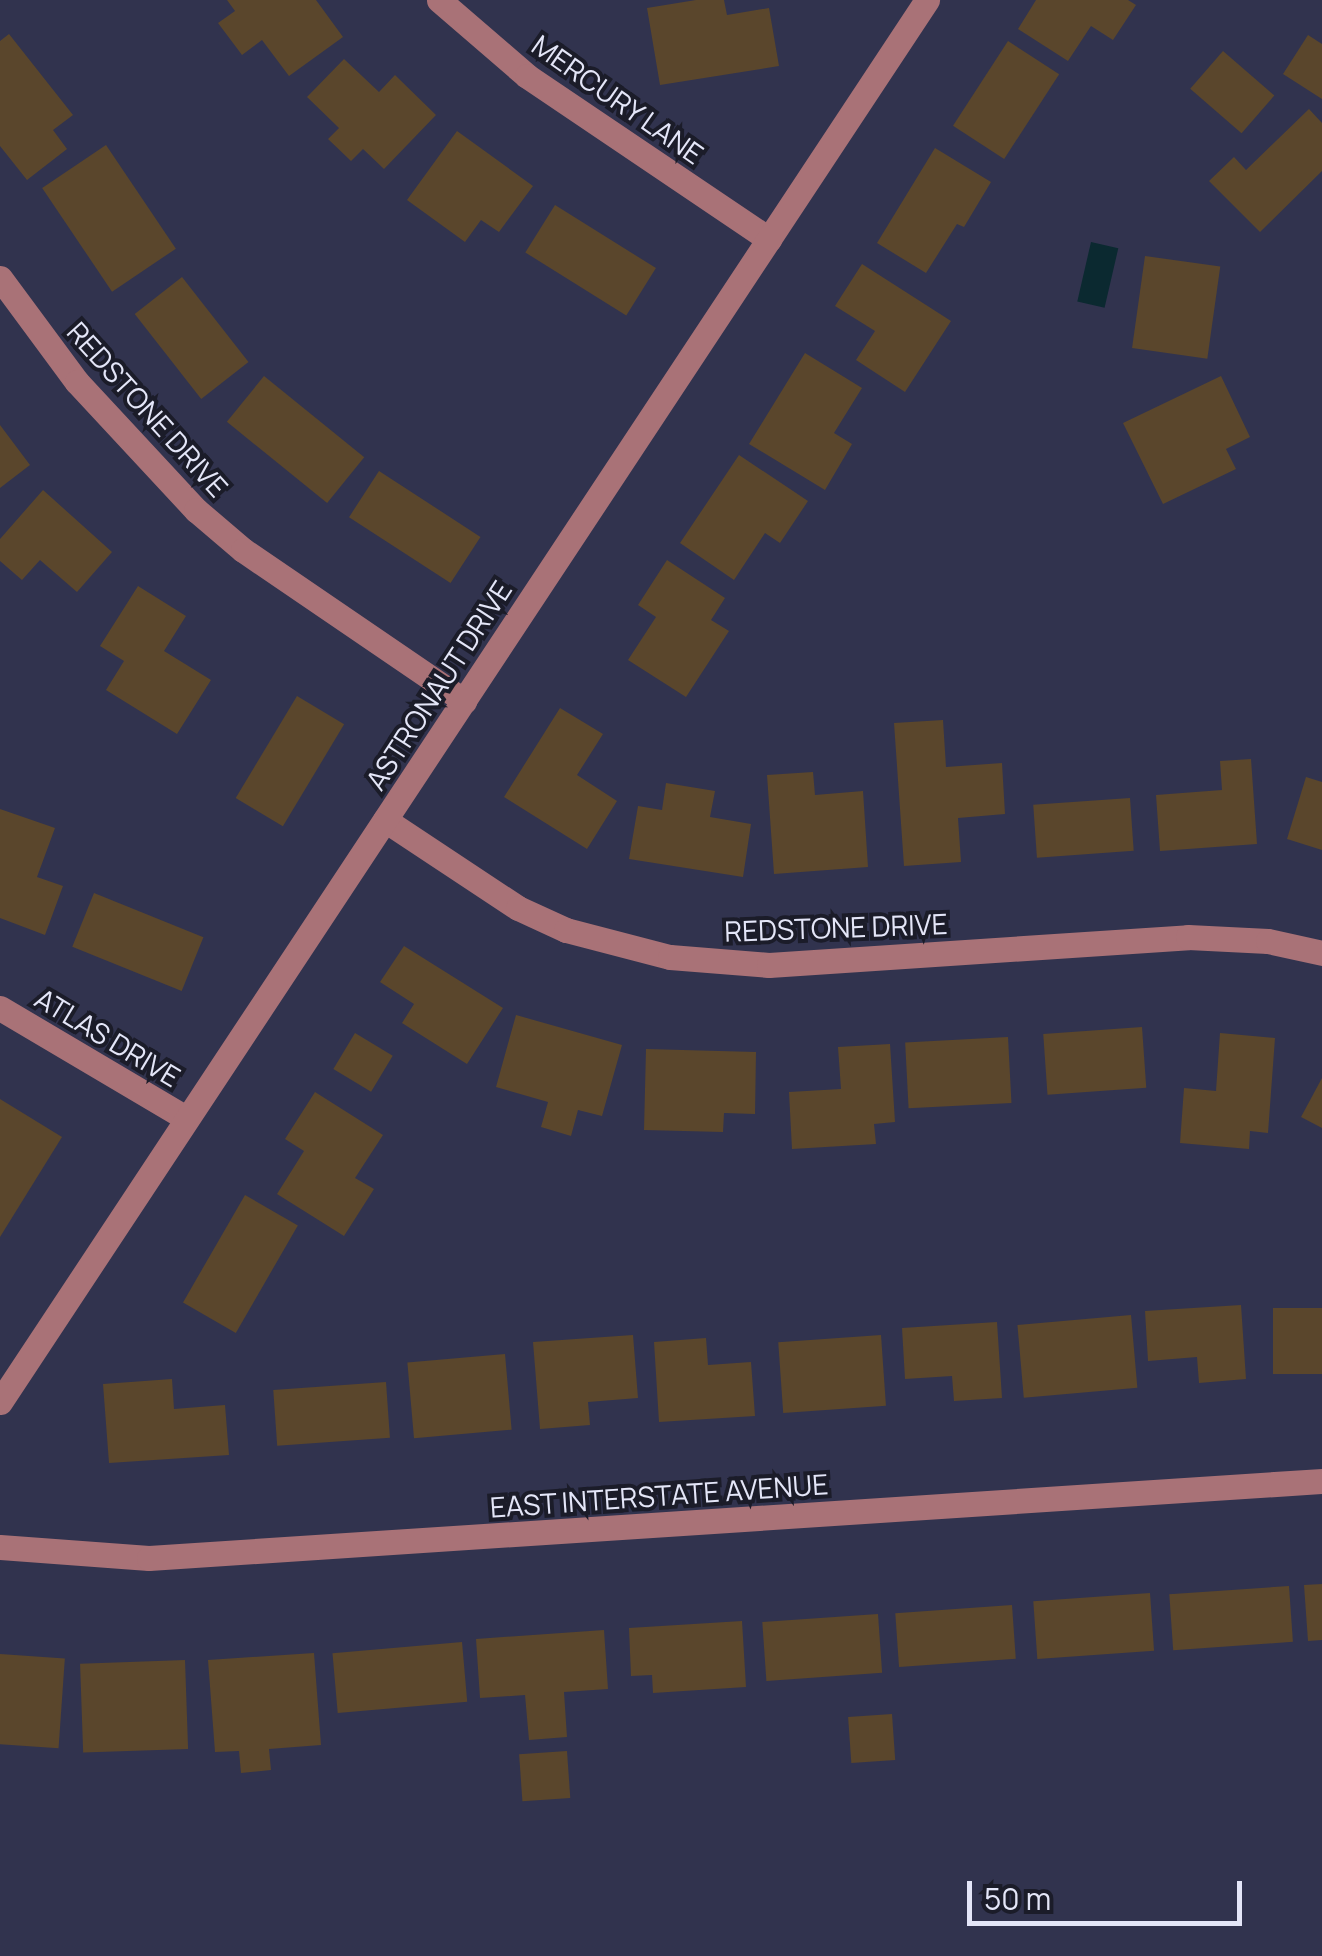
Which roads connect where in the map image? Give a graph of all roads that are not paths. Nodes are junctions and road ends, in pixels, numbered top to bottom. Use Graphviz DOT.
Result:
graph roads {
  1 [pos="439,0"];
  2 [pos="927,0"];
  3 [pos="769,238"];
  4 [pos="0,278"];
  5 [pos="464,701"];
  6 [pos="385,820"];
  7 [pos="1322,953"];
  8 [pos="0,1008"];
  9 [pos="186,1118"];
  10 [pos="0,1402"];
  11 [pos="1322,1480"];
  12 [pos="0,1547"];
  1 -- 3 [label="street, MERCURY LANE"];
  2 -- 3 [label="street, ASTRONAUT DRIVE"];
  3 -- 5 [label="street, ASTRONAUT DRIVE"];
  4 -- 5 [label="street, REDSTONE DRIVE"];
  5 -- 6 [label="street, ASTRONAUT DRIVE"];
  6 -- 7 [label="street, REDSTONE DRIVE"];
  6 -- 9 [label="street, ASTRONAUT DRIVE"];
  8 -- 9 [label="street, ATLAS DRIVE"];
  9 -- 10 [label="street, ASTRONAUT DRIVE"];
  11 -- 12 [label="street, EAST INTERSTATE AVENUE"];
}
